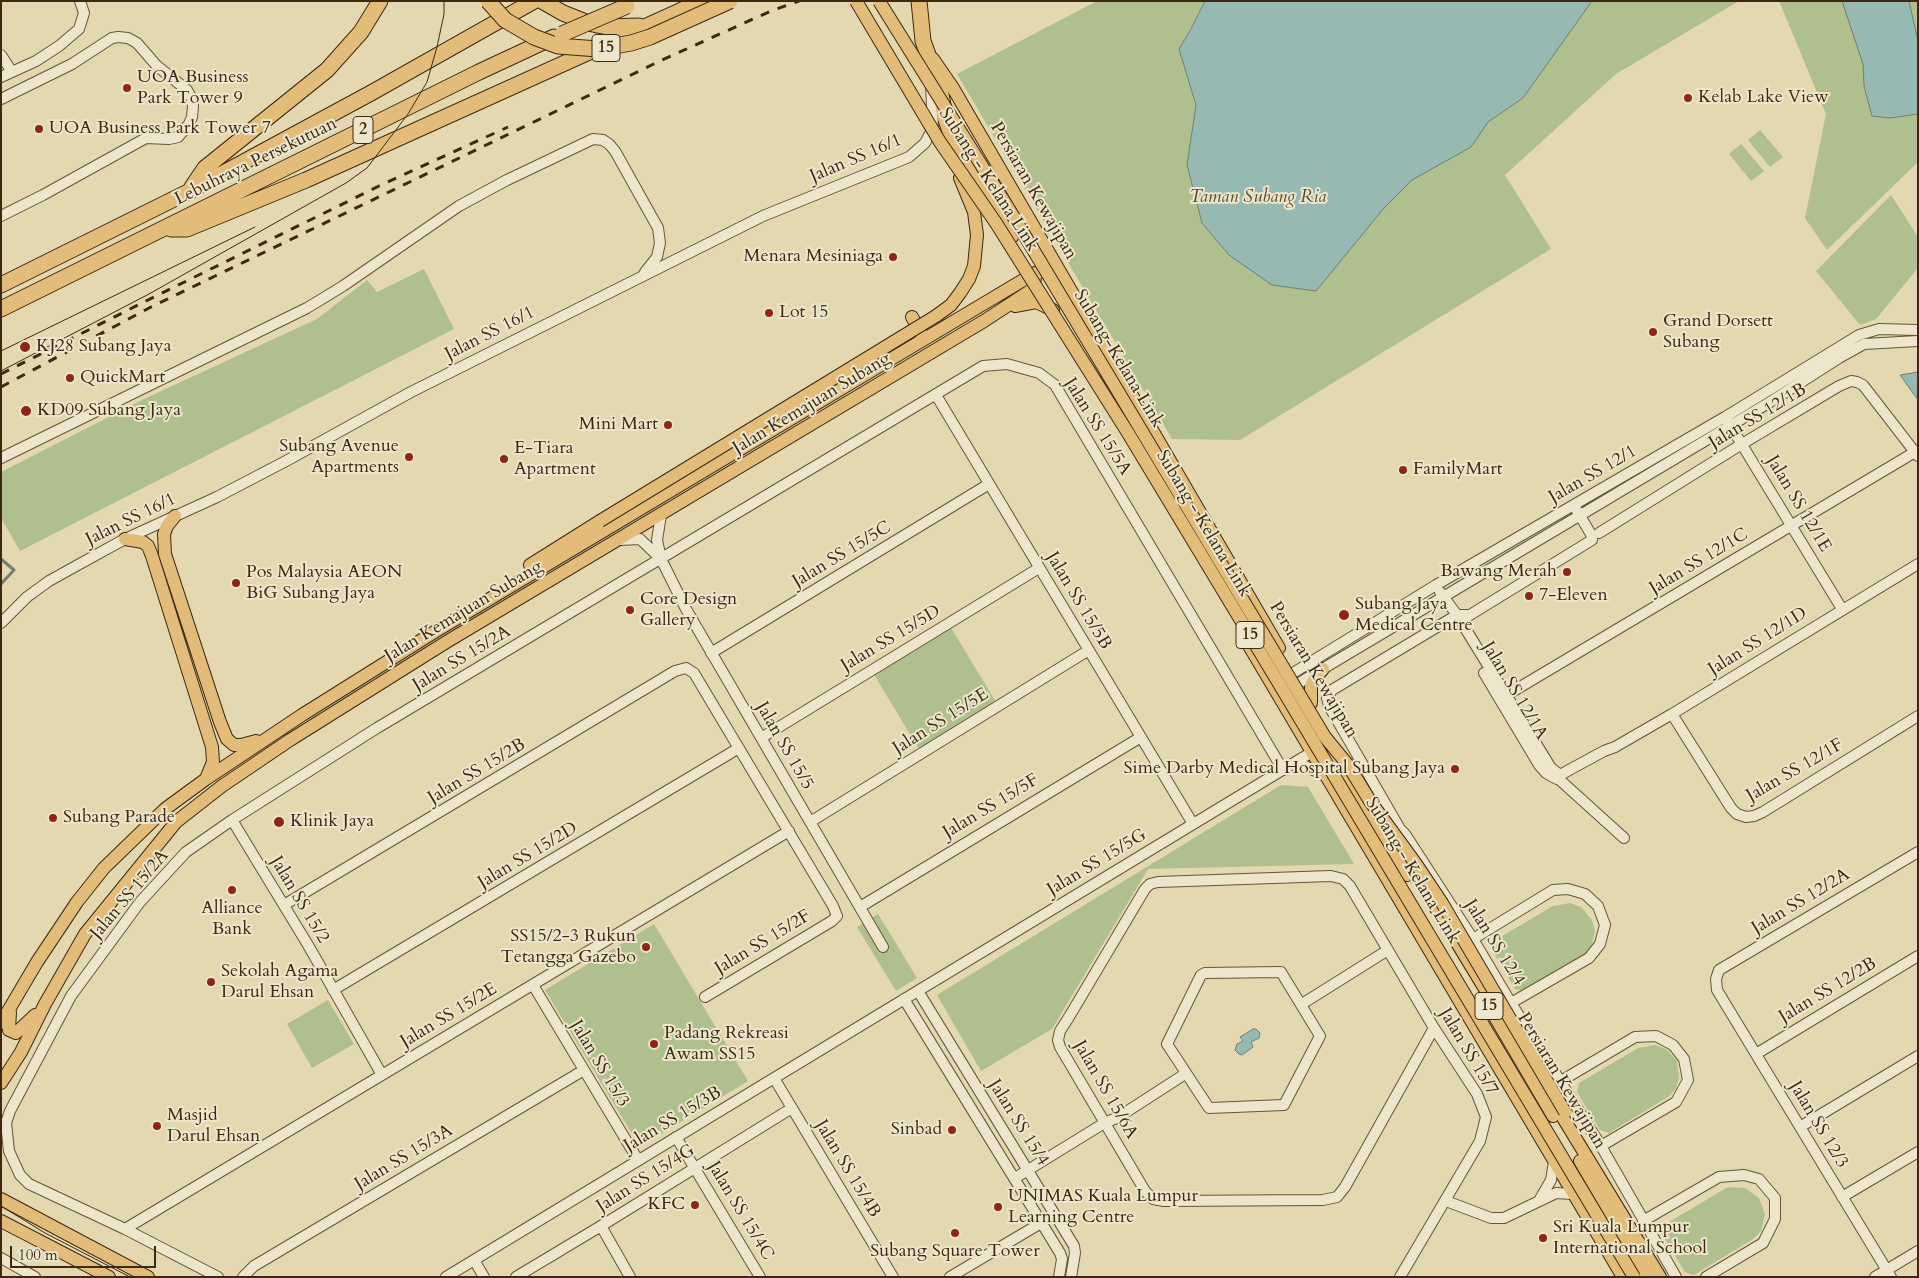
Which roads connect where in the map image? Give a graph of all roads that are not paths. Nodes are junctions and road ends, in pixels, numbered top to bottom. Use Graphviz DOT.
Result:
graph roads {
  1 [pos="80,1"];
  2 [pos="380,1"];
  3 [pos="488,1"];
  4 [pos="542,1"];
  5 [pos="702,1"];
  6 [pos="730,1"];
  7 [pos="856,1"];
  8 [pos="879,1"];
  9 [pos="919,1"];
  10 [pos="633,3"];
  11 [pos="528,5"];
  12 [pos="671,15"];
  13 [pos="927,51"];
  14 [pos="1,55"];
  15 [pos="12,72"];
  16 [pos="1,77"];
  17 [pos="1,99"];
  18 [pos="940,142"];
  19 [pos="190,191"];
  20 [pos="1,216"];
  21 [pos="164,228"];
  22 [pos="643,275"];
  23 [pos="1028,277"];
  24 [pos="1,285"];
  25 [pos="1070,291"];
  26 [pos="1,309"];
  27 [pos="1001,310"];
  28 [pos="1057,312"];
  29 [pos="912,317"];
  30 [pos="1918,330"];
  31 [pos="924,339"];
  32 [pos="1918,341"];
  33 [pos="936,395"];
  34 [pos="1728,421"];
  35 [pos="1742,444"];
  36 [pos="1916,454"];
  37 [pos="1,458"];
  38 [pos="989,484"];
  39 [pos="1574,505"];
  40 [pos="661,515"];
  41 [pos="1580,515"];
  42 [pos="175,516"];
  43 [pos="1792,526"];
  44 [pos="1599,533"];
  45 [pos="125,540"];
  46 [pos="620,540"];
  47 [pos="661,559"];
  48 [pos="1040,568"];
  49 [pos="1916,568"];
  50 [pos="1436,585"];
  51 [pos="1443,596"];
  52 [pos="1842,609"];
  53 [pos="1455,617"];
  54 [pos="1,623"];
  55 [pos="436,631"];
  56 [pos="1088,650"];
  57 [pos="712,653"];
  58 [pos="1323,669"];
  59 [pos="1296,678"];
  60 [pos="1276,686"];
  61 [pos="1503,697"];
  62 [pos="1311,702"];
  63 [pos="1672,714"];
  64 [pos="1918,716"];
  65 [pos="1141,737"];
  66 [pos="1325,737"];
  67 [pos="268,738"];
  68 [pos="761,738"];
  69 [pos="739,748"];
  70 [pos="1312,752"];
  71 [pos="1293,764"];
  72 [pos="1283,770"];
  73 [pos="1327,776"];
  74 [pos="1561,778"];
  75 [pos="206,779"];
  76 [pos="1341,800"];
  77 [pos="232,820"];
  78 [pos="810,822"];
  79 [pos="1193,824"];
  80 [pos="789,831"];
  81 [pos="1624,838"];
  82 [pos="1918,852"];
  83 [pos="284,905"];
  84 [pos="860,907"];
  85 [pos="1474,939"];
  86 [pos="884,948"];
  87 [pos="1388,950"];
  88 [pos="1483,956"];
  89 [pos="1918,956"];
  90 [pos="1470,964"];
  91 [pos="532,985"];
  92 [pos="333,990"];
  93 [pos="1717,990"];
  94 [pos="918,991"];
  95 [pos="705,997"];
  96 [pos="904,999"];
  97 [pos="1511,1003"];
  98 [pos="45,1004"];
  99 [pos="1302,1004"];
  100 [pos="10,1010"];
  101 [pos="1,1023"];
  102 [pos="1434,1028"];
  103 [pos="1756,1054"];
  104 [pos="1918,1056"];
  105 [pos="584,1070"];
  106 [pos="382,1074"];
  107 [pos="1185,1074"];
  108 [pos="774,1078"];
  109 [pos="1560,1081"];
  110 [pos="1,1083"];
  111 [pos="792,1108"];
  112 [pos="1107,1125"];
  113 [pos="1800,1127"];
  114 [pos="676,1137"];
  115 [pos="1601,1146"];
  116 [pos="1918,1152"];
  117 [pos="638,1160"];
  118 [pos="1554,1162"];
  119 [pos="694,1168"];
  120 [pos="1030,1172"];
  121 [pos="1016,1181"];
  122 [pos="1,1193"];
  123 [pos="1572,1194"];
  124 [pos="1842,1197"];
  125 [pos="1,1199"];
  126 [pos="1540,1199"];
  127 [pos="1446,1201"];
  128 [pos="28,1214"];
  129 [pos="1643,1220"];
  130 [pos="1,1221"];
  131 [pos="1041,1223"];
  132 [pos="1,1226"];
  133 [pos="601,1226"];
  134 [pos="125,1229"];
  135 [pos="21,1231"];
  136 [pos="1918,1251"];
  137 [pos="1,1258"];
  138 [pos="474,1260"];
  139 [pos="1889,1273"];
  140 [pos="35,1277"];
  141 [pos="109,1277"];
  142 [pos="148,1277"];
  143 [pos="218,1277"];
  144 [pos="243,1277"];
  145 [pos="446,1277"];
  146 [pos="484,1277"];
  147 [pos="516,1277"];
  148 [pos="630,1277"];
  149 [pos="760,1277"];
  150 [pos="893,1277"];
  151 [pos="950,1277"];
  152 [pos="1059,1277"];
  153 [pos="1071,1277"];
  154 [pos="1400,1277"];
  155 [pos="1623,1277"];
  156 [pos="1634,1277"];
  157 [pos="1648,1277"];
  158 [pos="1662,1277"];
  159 [pos="1676,1277"];
  160 [pos="1706,1277"];
  161 [pos="1875,1277"];
  1 -- 15 [label="street"];
  2 -- 19 [label="highway"];
  3 -- 6 [label="highway, 15, bridge"];
  4 -- 12 [label="highway"];
  5 -- 12 [label="highway"];
  7 -- 18 [label="main road, Subang - Kelana Link / 15, bridge"];
  8 -- 66 [label="main road, Subang-Kelana Link / 15, bridge"];
  9 -- 13 [label="highway"];
  10 -- 21 [label="highway, Lebuhraya Persekutuan / 2, bridge"];
  11 -- 19 [label="highway, Lebuhraya Persekutuan / 2"];
  12 -- 21 [label="highway"];
  13 -- 22 [label="street, Jalan SS 16/1"];
  13 -- 23 [label="highway"];
  13 -- 25 [label="main road, Persiaran Kewajipan"];
  14 -- 15 [label="street"];
  15 -- 16 [label="street"];
  17 -- 20 [label="street"];
  18 -- 55 [label="main road, bridge"];
  18 -- 156 [label="main road, Subang - Kelana Link / 15, bridge"];
  19 -- 24 [label="highway, Lebuhraya Persekutuan / 2"];
  21 -- 26 [label="highway, Lebuhraya Persekutuan / 2"];
  22 -- 37 [label="street"];
  22 -- 42 [label="street, Jalan SS 16/1"];
  23 -- 25 [label="main road"];
  23 -- 27 [label="main road, Jalan Kemajuan Subang"];
  23 -- 28 [label="main road"];
  23 -- 31 [label="main road, Jalan Kemajuan Subang"];
  25 -- 59 [label="main road, Persiaran Kewajipan"];
  27 -- 28 [label="main road"];
  27 -- 40 [label="main road, Jalan Kemajuan Subang"];
  28 -- 60 [label="main road"];
  29 -- 31 [label="main road"];
  30 -- 34 [label="street, Jalan SS 12/1"];
  31 -- 55 [label="main road, Jalan Kemajuan Subang"];
  32 -- 34 [label="street, Jalan SS 12/1"];
  33 -- 38 [label="street, Jalan SS 15/5B"];
  33 -- 47 [label="street, Jalan SS 15/5A"];
  33 -- 72 [label="street, Jalan SS 15/5A"];
  34 -- 35 [label="street, Jalan SS 12/1E"];
  34 -- 39 [label="street, Jalan SS 12/1"];
  34 -- 41 [label="street, Jalan SS 12/1"];
  35 -- 36 [label="street, Jalan SS 12/1B"];
  35 -- 43 [label="street, Jalan SS 12/1E"];
  35 -- 44 [label="street, Jalan SS 12/1B"];
  36 -- 43 [label="street, Jalan SS 12/1C"];
  38 -- 48 [label="street, Jalan SS 15/5B"];
  38 -- 57 [label="street, Jalan SS 15/5C"];
  39 -- 41 [label="street"];
  39 -- 50 [label="street, Jalan SS 12/1"];
  40 -- 46 [label="main road, Jalan Kemajuan Subang"];
  40 -- 47 [label="street, Jalan SS 15/5"];
  41 -- 51 [label="street, Jalan SS 12/1"];
  41 -- 53 [label="street"];
  42 -- 45 [label="street, Jalan SS 16/1"];
  42 -- 67 [label="main road"];
  43 -- 52 [label="street, Jalan SS 12/1E"];
  43 -- 61 [label="street, Jalan SS 12/1C"];
  45 -- 54 [label="street, Jalan SS 16/1"];
  45 -- 75 [label="main road"];
  46 -- 47 [label="street, Jalan SS 15/5"];
  46 -- 98 [label="main road, Jalan Kemajuan Subang"];
  47 -- 57 [label="street, Jalan SS 15/5"];
  47 -- 77 [label="street, Jalan SS 15/2A"];
  48 -- 56 [label="street, Jalan SS 15/5B"];
  48 -- 68 [label="street, Jalan SS 15/5D"];
  49 -- 52 [label="street, Jalan SS 12/1D"];
  50 -- 51 [label="street, Jalan SS 12/1A"];
  50 -- 59 [label="street, Jalan SS 12/1"];
  51 -- 53 [label="street, Jalan SS 12/1A"];
  51 -- 58 [label="street, Jalan SS 12/1"];
  52 -- 63 [label="street, Jalan SS 12/1D"];
  53 -- 61 [label="street, Jalan SS 12/1A"];
  53 -- 85 [label="street, Jalan SS 12/4"];
  55 -- 67 [label="main road, Jalan Kemajuan Subang"];
  56 -- 65 [label="street, Jalan SS 15/5B"];
  56 -- 78 [label="street, Jalan SS 15/5E"];
  57 -- 68 [label="street, Jalan SS 15/5"];
  58 -- 59 [label="street, Jalan SS 12/1"];
  58 -- 62 [label="main road"];
  59 -- 60 [label="main road"];
  59 -- 62 [label="main road, Persiaran Kewajipan"];
  60 -- 70 [label="main road"];
  60 -- 76 [label="main road"];
  61 -- 74 [label="street, Jalan SS 12/1A"];
  62 -- 90 [label="main road, Persiaran Kewajipan"];
  63 -- 64 [label="street, Jalan SS 12/1F"];
  63 -- 74 [label="street, Jalan SS 12/1D"];
  65 -- 79 [label="street, Jalan SS 15/5B"];
  65 -- 84 [label="street, Jalan SS 15/5F"];
  66 -- 157 [label="main road, Subang - Kelana Link / 15, bridge"];
  66 -- 158 [label="main road, bridge"];
  67 -- 75 [label="main road, Jalan Kemajuan Subang"];
  68 -- 78 [label="street, Jalan SS 15/5"];
  69 -- 80 [label="street"];
  69 -- 83 [label="street, Jalan SS 15/2B"];
  69 -- 92 [label="street, Jalan SS 15/2D"];
  70 -- 71 [label="street, Jalan SS 15/5G"];
  70 -- 73 [label="main road"];
  71 -- 72 [label="street, Jalan SS 15/5G"];
  71 -- 73 [label="street"];
  72 -- 79 [label="street, Jalan SS 15/5G"];
  73 -- 76 [label="main road"];
  74 -- 81 [label="street, Jalan SS 12/1A"];
  75 -- 100 [label="main road, Jalan Kemajuan Subang"];
  76 -- 118 [label="main road"];
  77 -- 83 [label="street, Jalan SS 15/2"];
  77 -- 134 [label="street, Jalan SS 15/2A"];
  78 -- 84 [label="street, Jalan SS 15/5"];
  79 -- 94 [label="street, Jalan SS 15/5G"];
  80 -- 91 [label="street, Jalan SS 15/2E"];
  80 -- 95 [label="street, Jalan SS 15/2F"];
  82 -- 93 [label="street, Jalan SS 12/2A"];
  83 -- 92 [label="street, Jalan SS 15/2"];
  84 -- 86 [label="street, Jalan SS 15/5"];
  85 -- 88 [label="street, Jalan SS 12/4"];
  85 -- 97 [label="street"];
  87 -- 99 [label="street"];
  87 -- 102 [label="street, Jalan SS 15/7"];
  87 -- 112 [label="street, Jalan SS 15/6A"];
  88 -- 90 [label="street"];
  88 -- 97 [label="street, Jalan SS 12/4"];
  89 -- 103 [label="street, Jalan SS 12/2B"];
  90 -- 158 [label="main road, Persiaran Kewajipan"];
  91 -- 105 [label="street, Jalan SS 15/3"];
  91 -- 106 [label="street, Jalan SS 15/2E"];
  92 -- 106 [label="street, Jalan SS 15/2"];
  93 -- 103 [label="street, Jalan SS 12/3"];
  94 -- 96 [label="street, Jalan SS 15/3B"];
  94 -- 120 [label="street, Jalan SS 15/4"];
  96 -- 108 [label="street, Jalan SS 15/3B"];
  96 -- 121 [label="street, Jalan SS 15/4"];
  97 -- 109 [label="street, Jalan SS 12/4"];
  98 -- 100 [label="main road"];
  98 -- 110 [label="main road, Jalan Kemajuan Subang"];
  99 -- 107 [label="street"];
  99 -- 107 [label="street"];
  100 -- 101 [label="main road, Jalan Kemajuan Subang"];
  102 -- 112 [label="street, Jalan SS 15/6A"];
  102 -- 127 [label="street, Jalan SS 15/7"];
  103 -- 113 [label="street, Jalan SS 12/3"];
  104 -- 113 [label="street"];
  105 -- 117 [label="street, Jalan SS 15/3"];
  105 -- 144 [label="street, Jalan SS 15/3A"];
  106 -- 134 [label="street, Jalan SS 15/2E"];
  107 -- 112 [label="street"];
  108 -- 111 [label="street, Jalan SS 15/4B"];
  108 -- 114 [label="street, Jalan SS 15/3B"];
  109 -- 115 [label="street, Jalan SS 12/4"];
  109 -- 115 [label="street"];
  111 -- 119 [label="street, Jalan SS 15/4G"];
  111 -- 150 [label="street, Jalan SS 15/4B"];
  112 -- 120 [label="street"];
  113 -- 124 [label="street, Jalan SS 12/3"];
  114 -- 117 [label="street, Jalan SS 15/3B"];
  114 -- 119 [label="street, Jalan SS 15/4C"];
  115 -- 129 [label="street, Jalan SS 12/4"];
  116 -- 124 [label="street"];
  117 -- 138 [label="street, Jalan SS 15/3B"];
  118 -- 123 [label="main road"];
  118 -- 126 [label="street"];
  119 -- 133 [label="street, Jalan SS 15/4G"];
  119 -- 149 [label="street, Jalan SS 15/4C"];
  120 -- 121 [label="street"];
  120 -- 153 [label="street, Jalan SS 15/4"];
  121 -- 131 [label="street, Jalan SS 15/4"];
  122 -- 128 [label="main road"];
  123 -- 126 [label="street"];
  123 -- 155 [label="main road"];
  124 -- 139 [label="street, Jalan SS 12/3"];
  125 -- 128 [label="main road"];
  126 -- 127 [label="street"];
  127 -- 154 [label="street, Jalan SS 15/7"];
  128 -- 142 [label="main road"];
  129 -- 159 [label="street, Jalan SS 12/4"];
  129 -- 160 [label="street"];
  130 -- 135 [label="main road"];
  131 -- 151 [label="street"];
  131 -- 152 [label="street, Jalan SS 15/4"];
  132 -- 135 [label="main road"];
  133 -- 147 [label="street, Jalan SS 15/4G"];
  133 -- 148 [label="street"];
  134 -- 143 [label="street, Jalan SS 15/2A"];
  135 -- 141 [label="main road"];
  136 -- 139 [label="street"];
  137 -- 140 [label="street"];
  138 -- 145 [label="street, Jalan SS 15/3B"];
  138 -- 146 [label="street"];
  139 -- 161 [label="street"];
}
